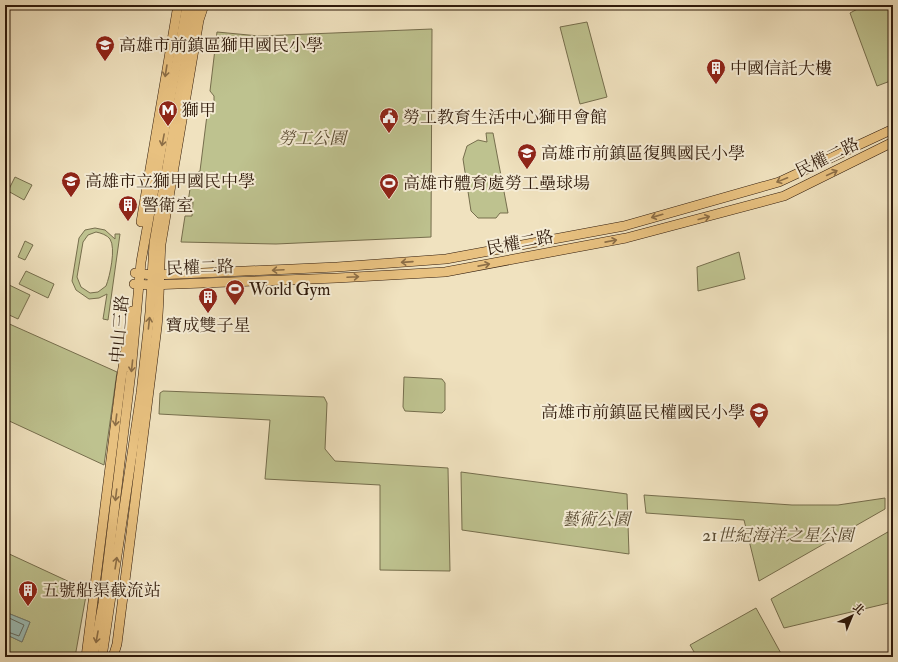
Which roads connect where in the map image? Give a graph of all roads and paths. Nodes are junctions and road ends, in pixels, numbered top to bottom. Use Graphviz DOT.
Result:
graph roads {
  1 [pos="178,5"];
  2 [pos="195,6"];
  3 [pos="893,129"];
  4 [pos="893,142"];
  5 [pos="137,273"];
  6 [pos="156,275"];
  7 [pos="137,284"];
  8 [pos="156,285"];
  9 [pos="86,657"];
  10 [pos="93,657"];
  11 [pos="102,657"];
  12 [pos="113,657"];
  1 -- 5 [label="main road, 中山三路, one-way"];
  2 -- 5 [label="main road, 中山三路, one-way"];
  2 -- 6 [label="main road, 中山三路"];
  3 -- 6 [label="main road, 民權二路, one-way"];
  8 -- 4 [label="main road, 民權二路, one-way"];
  5 -- 6 [label="main road, 民權二路"];
  5 -- 7 [label="main road, 中山三路"];
  6 -- 8 [label="main road, 中山三路"];
  7 -- 8 [label="main road, 民權二路"];
  7 -- 9 [label="main road, 中山三路, one-way"];
  7 -- 10 [label="main road, 中山三路, one-way"];
  11 -- 8 [label="main road, 中山三路, one-way"];
  8 -- 12 [label="main road, 中山三路"];
}
